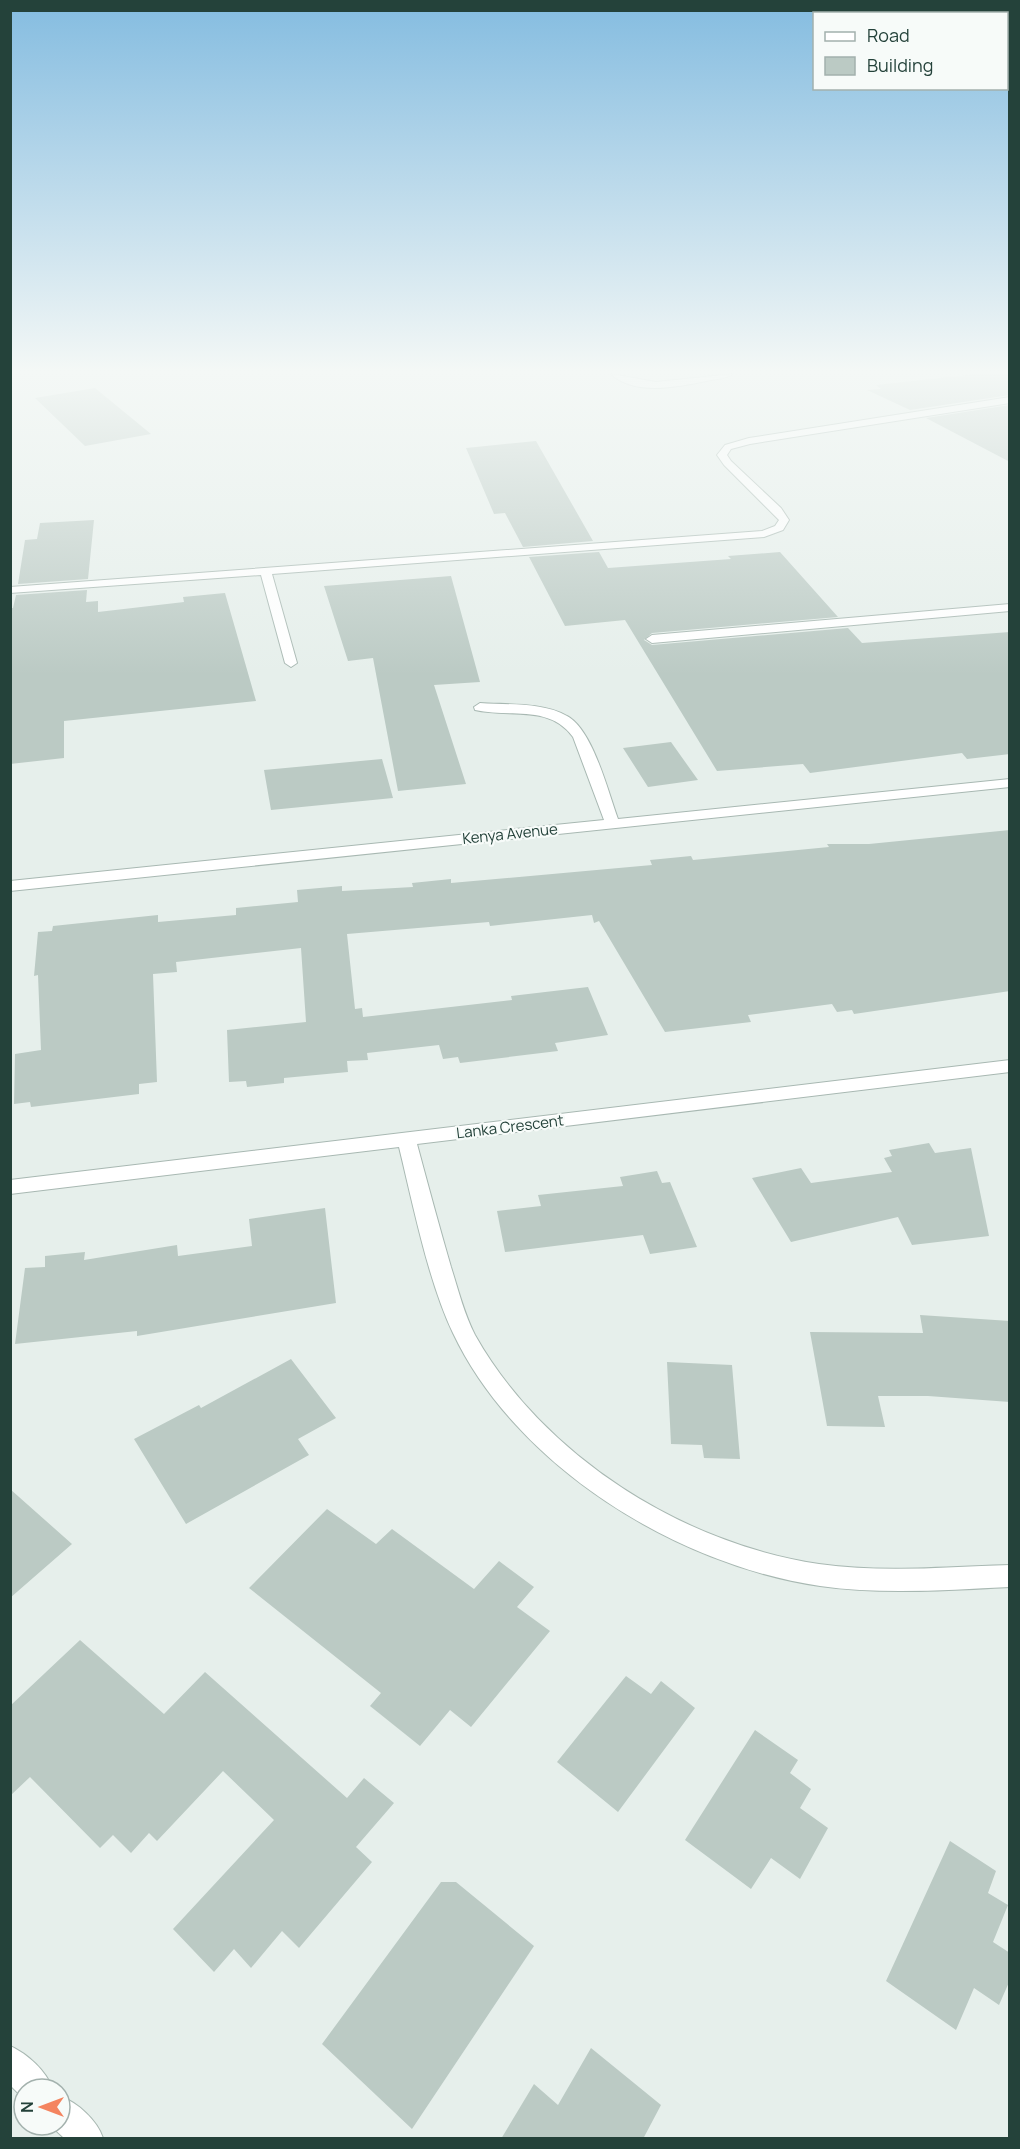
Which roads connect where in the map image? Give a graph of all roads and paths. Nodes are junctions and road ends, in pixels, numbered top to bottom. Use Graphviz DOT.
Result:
graph roads {
  1 [pos="739,474"];
  2 [pos="266,572"];
  3 [pos="10,590"];
  4 [pos="1010,607"];
  5 [pos="652,639"];
  6 [pos="291,663"];
  7 [pos="480,707"];
  8 [pos="1010,783"];
  9 [pos="613,824"];
  10 [pos="10,886"];
  11 [pos="1010,1066"];
  12 [pos="406,1139"];
  13 [pos="10,1187"];
  14 [pos="1010,1576"];
  15 [pos="10,2062"];
  16 [pos="25,2077"];
  17 [pos="72,2124"];
  18 [pos="87,2139"];
  1 -- 2 [label="street"];
  2 -- 3 [label="street"];
  2 -- 6 [label="street"];
  4 -- 5 [label="street"];
  7 -- 9 [label="street"];
  8 -- 9 [label="street, Kenya Avenue"];
  9 -- 10 [label="street, Kenya Avenue"];
  11 -- 12 [label="street, Lanka Crescent"];
  12 -- 13 [label="street, Lanka Crescent"];
  12 -- 14 [label="street"];
  15 -- 16 [label="street"];
  17 -- 18 [label="street"];
}
